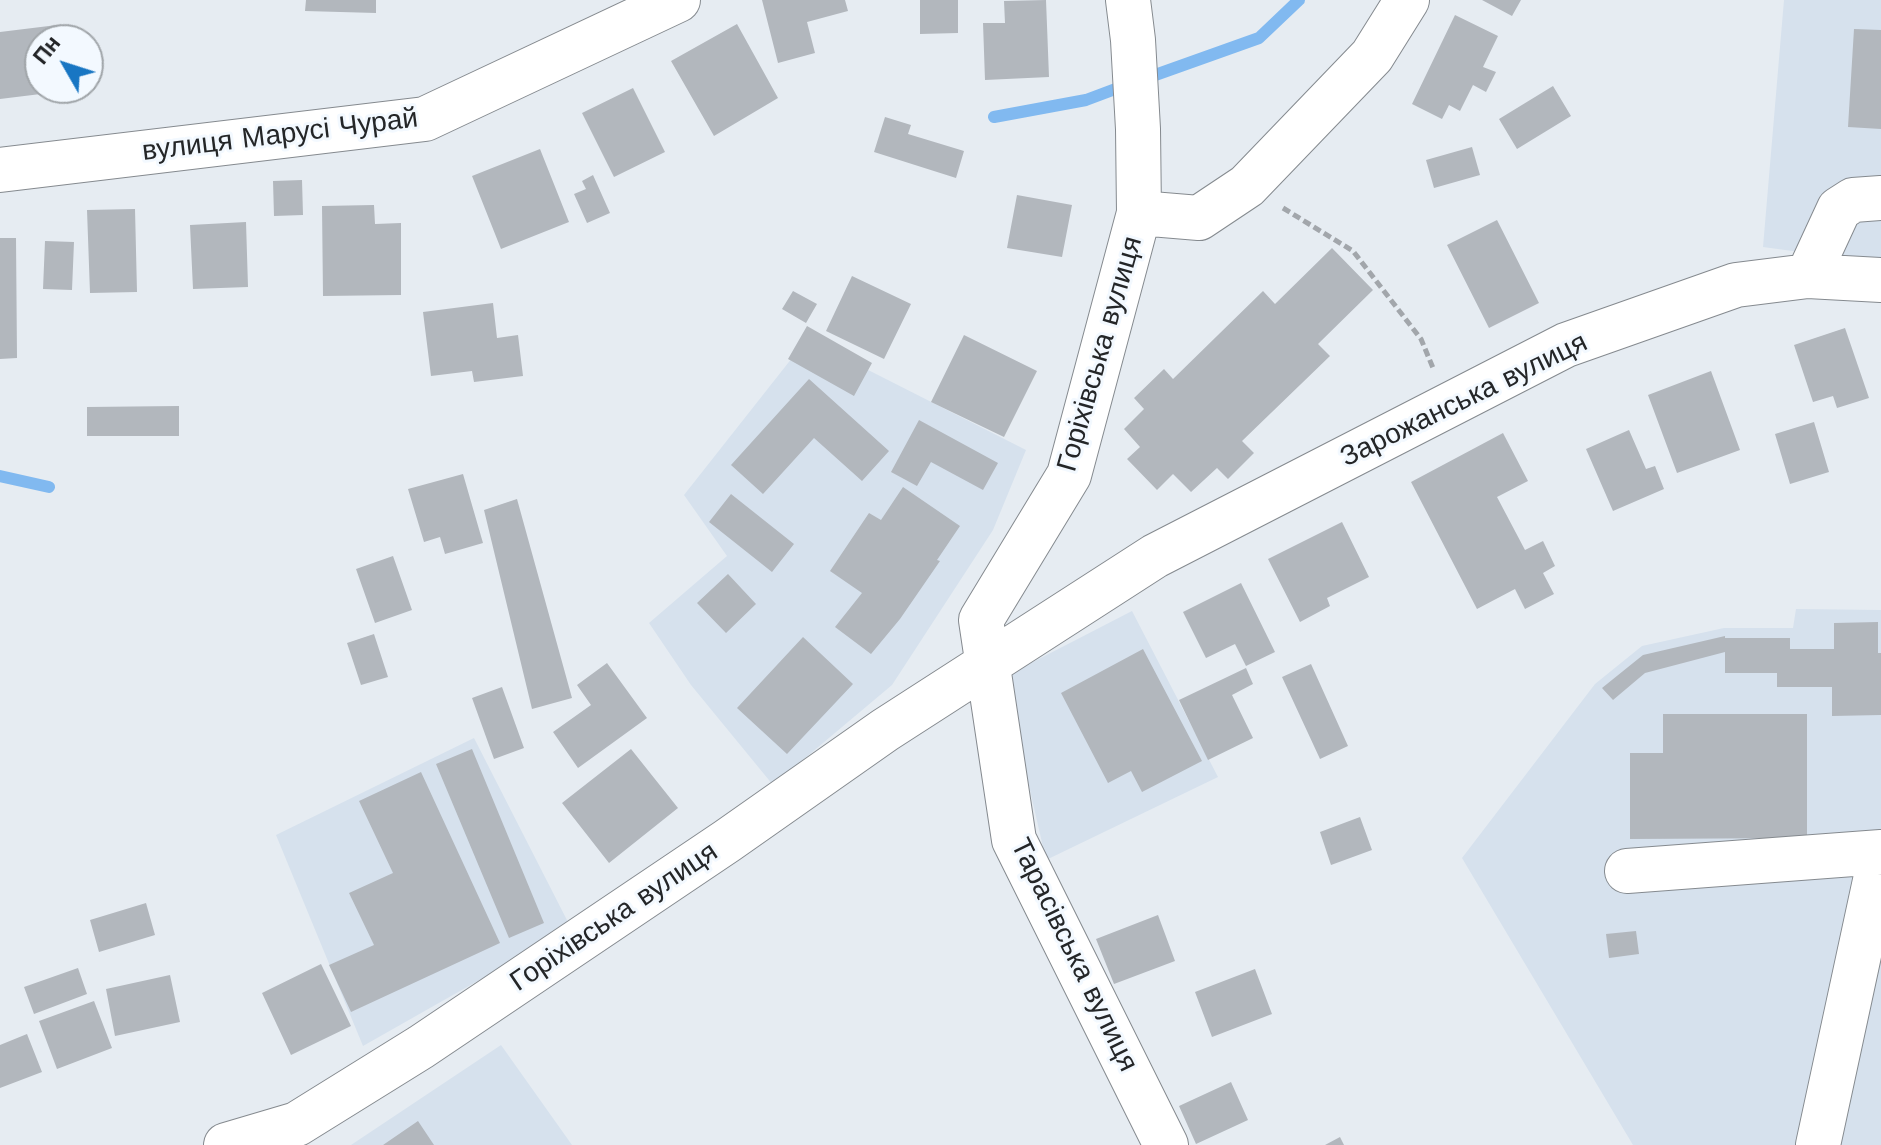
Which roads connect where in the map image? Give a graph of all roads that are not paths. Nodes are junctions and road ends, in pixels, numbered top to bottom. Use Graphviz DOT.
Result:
graph roads {
  1 [pos="678,0"];
  2 [pos="1407,0"];
  3 [pos="1130,20"];
  4 [pos="0,170"];
  5 [pos="1881,198"];
  6 [pos="1139,213"];
  7 [pos="1808,276"];
  8 [pos="1881,280"];
  9 [pos="1155,556"];
  10 [pos="988,664"];
  11 [pos="1881,853"];
  12 [pos="1627,871"];
  13 [pos="293,1138"];
  14 [pos="226,1145"];
  15 [pos="1166,1145"];
  16 [pos="1818,1145"];
  1 -- 4 [label="street, вулиця Марусі Чурай"];
  2 -- 6 [label="street"];
  3 -- 6 [label="street, Горіхівська вулиця"];
  5 -- 7 [label="street"];
  6 -- 10 [label="street, Горіхівська вулиця"];
  7 -- 8 [label="street, Зарожанська вулиця"];
  7 -- 9 [label="street, Зарожанська вулиця"];
  9 -- 10 [label="street, Горіхівська вулиця"];
  10 -- 13 [label="street, Горіхівська вулиця"];
  10 -- 15 [label="street, Тарасівська вулиця"];
  11 -- 12 [label="street"];
  11 -- 16 [label="street"];
  13 -- 14 [label="street, Горіхівська вулиця"];
}
